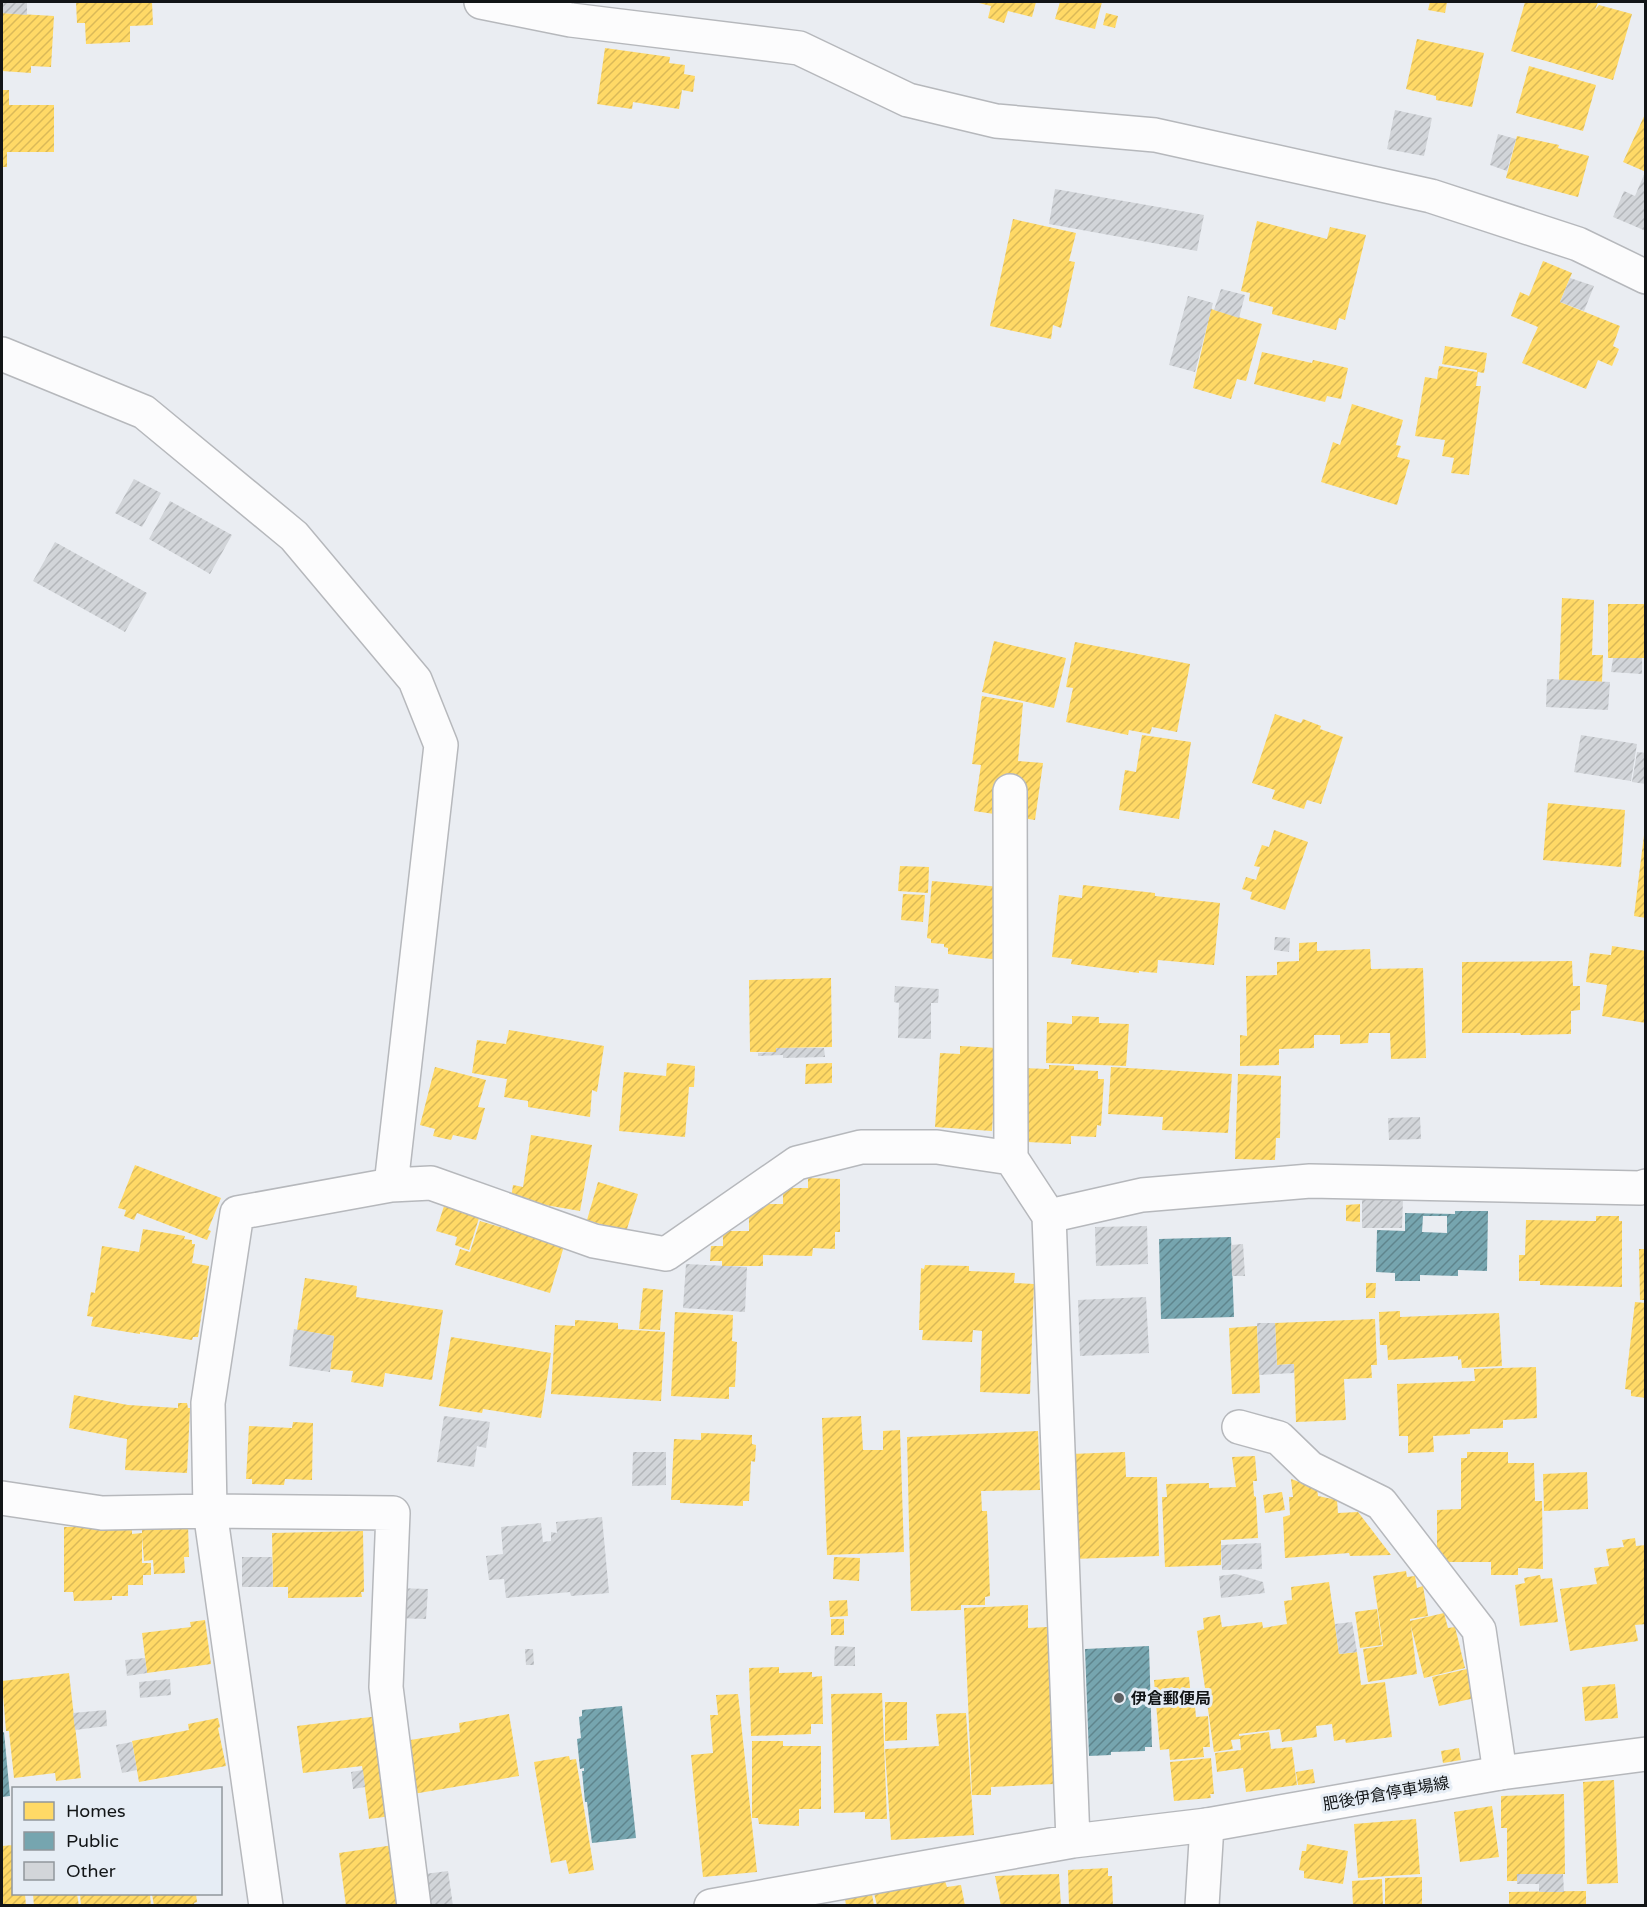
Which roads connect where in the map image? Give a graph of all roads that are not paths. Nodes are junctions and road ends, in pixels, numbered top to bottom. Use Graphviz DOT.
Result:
graph roads {
  1 [pos="481,2"];
  2 [pos="1646,277"];
  3 [pos="2,354"];
  4 [pos="1010,791"];
  5 [pos="1011,1158"];
  6 [pos="391,1185"];
  7 [pos="1646,1186"];
  8 [pos="1049,1216"];
  9 [pos="1239,1427"];
  10 [pos="2,1498"];
  11 [pos="210,1511"];
  12 [pos="1646,1754"];
  13 [pos="1500,1773"];
  14 [pos="1208,1826"];
  15 [pos="1073,1841"];
  16 [pos="266,1905"];
  17 [pos="414,1905"];
  18 [pos="711,1905"];
  19 [pos="1202,1905"];
  1 -- 2 [label="street"];
  3 -- 6 [label="street"];
  4 -- 5 [label="street"];
  5 -- 6 [label="street"];
  5 -- 8 [label="street"];
  6 -- 11 [label="street"];
  7 -- 8 [label="street"];
  8 -- 15 [label="street"];
  9 -- 13 [label="street"];
  10 -- 11 [label="street"];
  11 -- 16 [label="street"];
  11 -- 17 [label="street"];
  12 -- 13 [label="street, 肥後伊倉停車場線"];
  13 -- 14 [label="street, 肥後伊倉停車場線"];
  14 -- 15 [label="street, 肥後伊倉停車場線"];
  14 -- 19 [label="street"];
  15 -- 18 [label="street, 肥後伊倉停車場線"];
}
